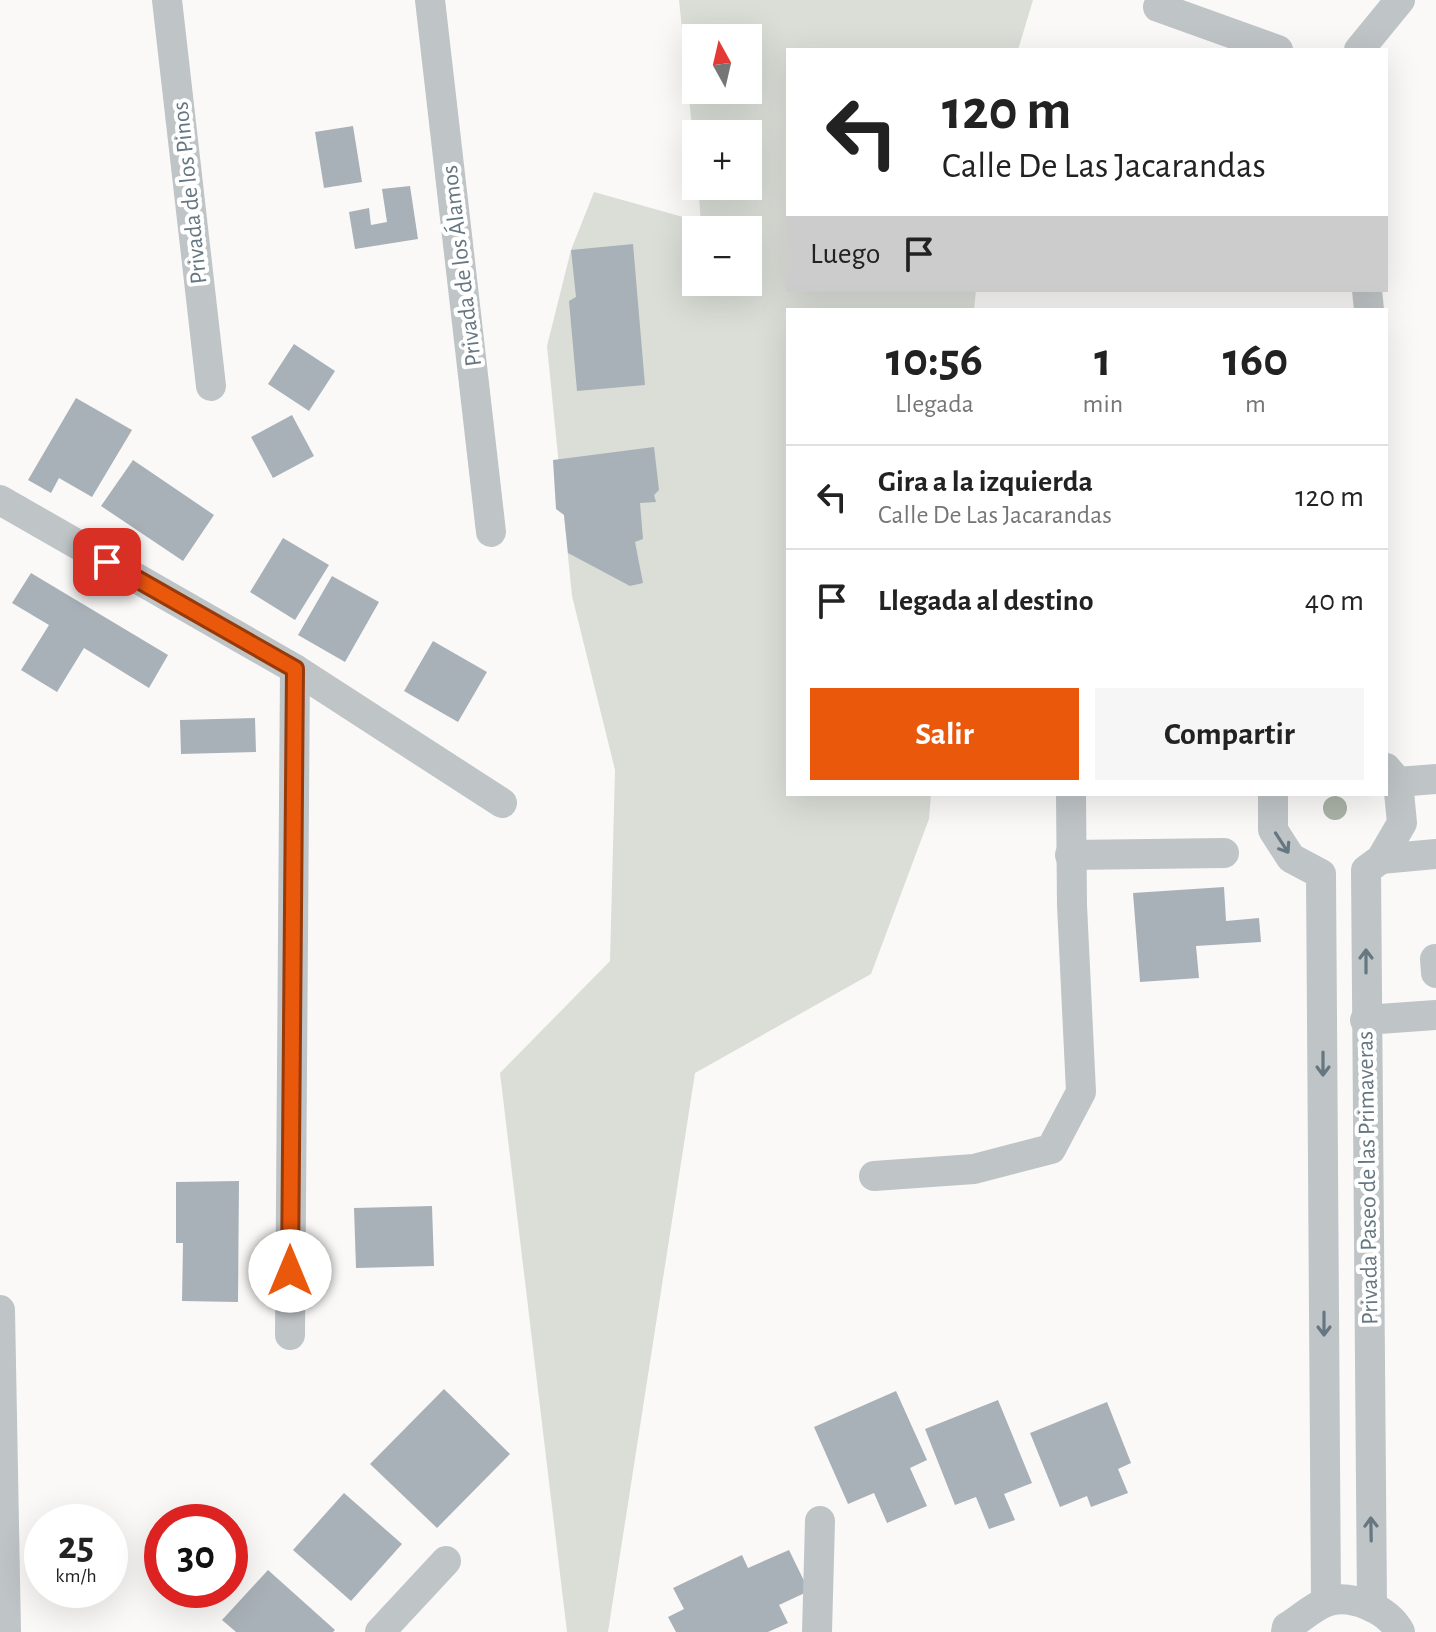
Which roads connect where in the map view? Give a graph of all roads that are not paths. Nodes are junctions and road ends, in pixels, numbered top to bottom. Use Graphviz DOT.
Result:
graph roads {
  1 [pos="167,0"];
  2 [pos="430,0"];
  3 [pos="1400,0"];
  4 [pos="1158,7"];
  5 [pos="1272,48"];
  6 [pos="1361,48"];
  7 [pos="211,386"];
  8 [pos="0,500"];
  9 [pos="491,532"];
  10 [pos="295,669"];
  11 [pos="1392,775"];
  12 [pos="1436,779"];
  13 [pos="1071,796"];
  14 [pos="1273,796"];
  15 [pos="502,803"];
  16 [pos="1224,853"];
  17 [pos="1436,854"];
  18 [pos="1070,855"];
  19 [pos="1381,859"];
  20 [pos="1435,959"];
  21 [pos="1436,973"];
  22 [pos="1436,1015"];
  23 [pos="1365,1020"];
  24 [pos="874,1176"];
  25 [pos="0,1310"];
  26 [pos="290,1335"];
  27 [pos="820,1521"];
  28 [pos="446,1561"];
  29 [pos="1326,1602"];
  30 [pos="1372,1607"];
  31 [pos="6,1632"];
  32 [pos="380,1632"];
  33 [pos="817,1632"];
  34 [pos="1286,1632"];
  35 [pos="1400,1632"];
  1 -- 7 [label="street, Privada de los Pinos"];
  2 -- 9 [label="street, Privada de los Álamos"];
  3 -- 6 [label="street"];
  4 -- 5 [label="street"];
  8 -- 10 [label="street"];
  10 -- 15 [label="street"];
  10 -- 26 [label="street"];
  11 -- 12 [label="street"];
  11 -- 19 [label="street, Privada Paseo de las Primaveras"];
  13 -- 18 [label="street"];
  14 -- 29 [label="street, Privada Paseo de las Primaveras, one-way"];
  16 -- 18 [label="street"];
  17 -- 19 [label="street"];
  18 -- 24 [label="street"];
  23 -- 19 [label="street, Privada Paseo de las Primaveras, one-way"];
  20 -- 21 [label="street"];
  22 -- 23 [label="street"];
  30 -- 23 [label="street, Privada Paseo de las Primaveras, one-way"];
  25 -- 31 [label="street"];
  27 -- 33 [label="street"];
  28 -- 32 [label="street"];
  29 -- 30 [label="street"];
  29 -- 34 [label="street"];
  30 -- 35 [label="street"];
}
